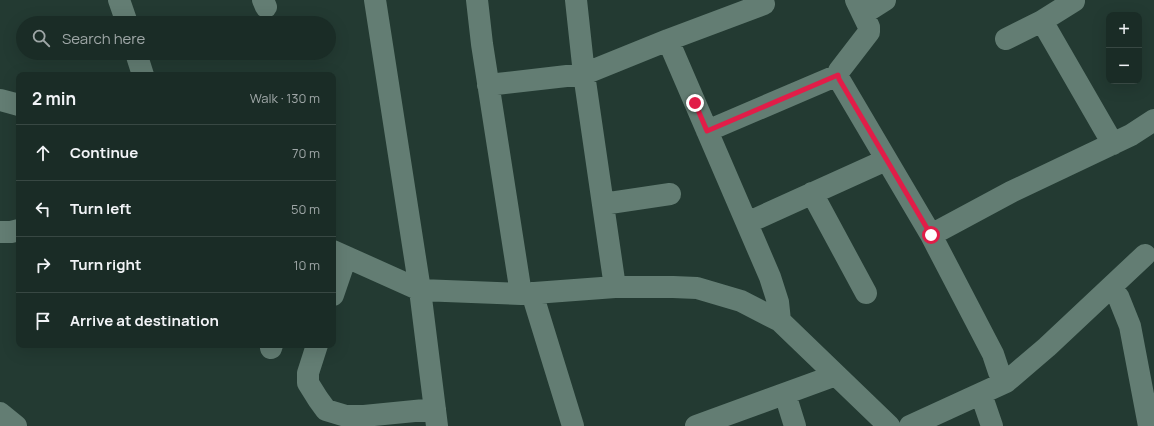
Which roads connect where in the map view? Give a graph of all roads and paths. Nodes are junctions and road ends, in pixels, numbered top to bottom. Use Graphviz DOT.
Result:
graph roads {
  1 [pos="119,0"];
  2 [pos="375,0"];
  3 [pos="477,0"];
  4 [pos="576,0"];
  5 [pos="885,0"];
  6 [pos="1074,1"];
  7 [pos="764,4"];
  8 [pos="860,7"];
  9 [pos="125,16"];
  10 [pos="1042,21"];
  11 [pos="1006,39"];
  12 [pos="668,40"];
  13 [pos="138,60"];
  14 [pos="142,72"];
  15 [pos="584,74"];
  16 [pos="838,75"];
  17 [pos="488,85"];
  18 [pos="0,100"];
  19 [pos="16,103"];
  20 [pos="1154,120"];
  21 [pos="707,131"];
  22 [pos="1112,144"];
  23 [pos="886,160"];
  24 [pos="812,193"];
  25 [pos="670,194"];
  26 [pos="603,204"];
  27 [pos="747,223"];
  28 [pos="16,231"];
  29 [pos="0,232"];
  30 [pos="931,235"];
  31 [pos="339,254"];
  32 [pos="1145,255"];
  33 [pos="336,275"];
  34 [pos="615,287"];
  35 [pos="420,290"];
  36 [pos="866,293"];
  37 [pos="527,294"];
  38 [pos="1118,296"];
  39 [pos="780,321"];
  40 [pos="316,348"];
  41 [pos="836,375"];
  42 [pos="1006,382"];
  43 [pos="785,394"];
  44 [pos="981,394"];
  45 [pos="0,413"];
  46 [pos="436,417"];
  47 [pos="16,426"];
  48 [pos="573,426"];
  49 [pos="696,426"];
  50 [pos="794,426"];
  51 [pos="889,426"];
  52 [pos="910,426"];
  53 [pos="992,426"];
  54 [pos="1149,426"];
  1 -- 9 [label="street"];
  2 -- 35 [label="street"];
  3 -- 17 [label="street"];
  4 -- 15 [label="street"];
  5 -- 8 [label="street"];
  6 -- 10 [label="street"];
  7 -- 12 [label="street"];
  8 -- 16 [label="street"];
  10 -- 11 [label="street"];
  10 -- 22 [label="street"];
  12 -- 15 [label="street"];
  12 -- 21 [label="street"];
  13 -- 14 [label="street"];
  15 -- 17 [label="street"];
  15 -- 26 [label="street"];
  16 -- 21 [label="street"];
  16 -- 23 [label="street"];
  17 -- 37 [label="street"];
  18 -- 19 [label="street"];
  20 -- 22 [label="street"];
  21 -- 27 [label="street"];
  22 -- 30 [label="street"];
  23 -- 24 [label="street"];
  23 -- 30 [label="street"];
  24 -- 27 [label="street"];
  24 -- 36 [label="street"];
  25 -- 26 [label="street"];
  26 -- 34 [label="street"];
  27 -- 39 [label="street"];
  28 -- 29 [label="street"];
  30 -- 42 [label="street"];
  31 -- 33 [label="street"];
  31 -- 35 [label="street"];
  32 -- 42 [label="street"];
  34 -- 37 [label="street"];
  34 -- 39 [label="street"];
  35 -- 37 [label="street"];
  35 -- 46 [label="street"];
  37 -- 48 [label="street"];
  38 -- 54 [label="street"];
  39 -- 41 [label="street"];
  40 -- 46 [label="street"];
  41 -- 43 [label="street"];
  41 -- 51 [label="street"];
  42 -- 44 [label="street"];
  43 -- 49 [label="street"];
  43 -- 50 [label="street"];
  44 -- 52 [label="street"];
  44 -- 53 [label="street"];
  45 -- 47 [label="street"];
}
